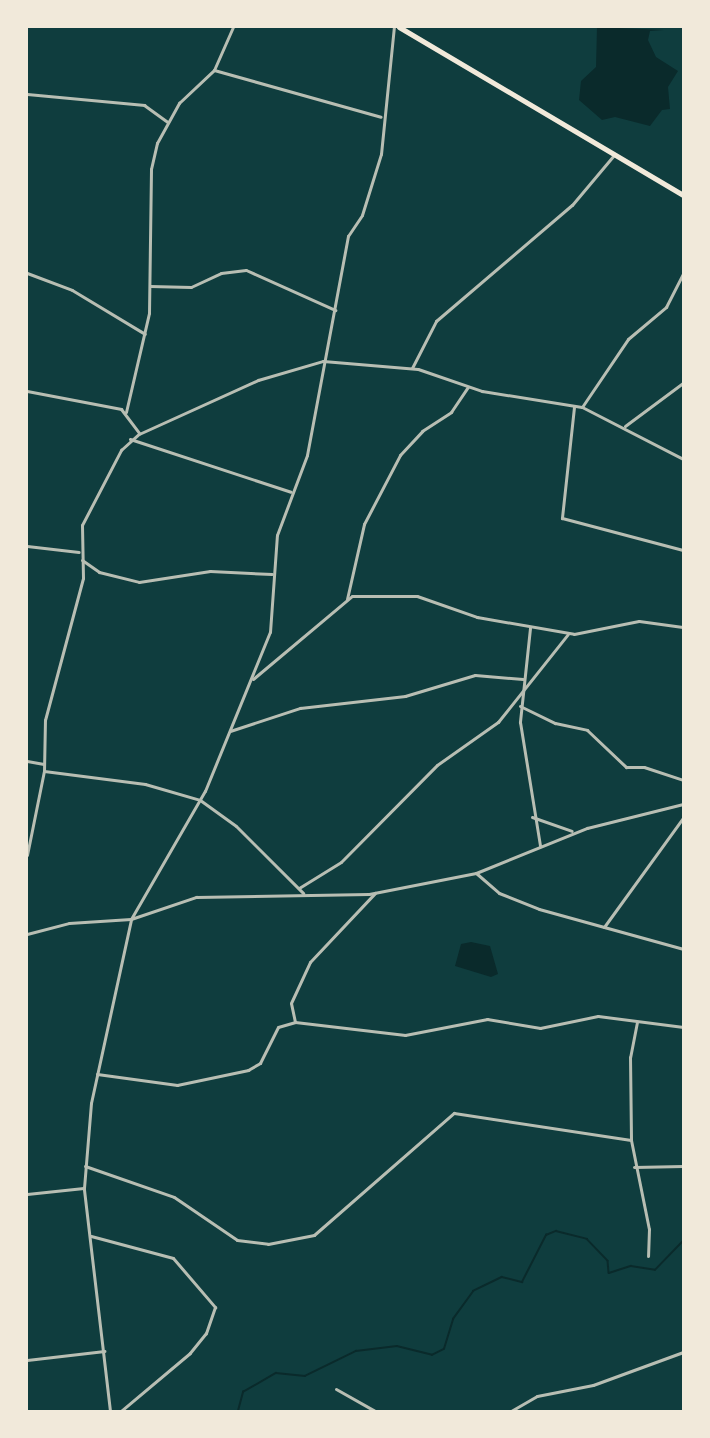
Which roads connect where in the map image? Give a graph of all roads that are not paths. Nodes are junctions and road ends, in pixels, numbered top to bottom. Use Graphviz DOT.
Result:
graph roads {
  1 [pos="233,27"];
  2 [pos="396,27"];
  3 [pos="214,70"];
  4 [pos="27,94"];
  5 [pos="381,117"];
  6 [pos="167,122"];
  7 [pos="614,155"];
  8 [pos="683,195"];
  9 [pos="27,273"];
  10 [pos="683,273"];
  11 [pos="150,286"];
  12 [pos="335,310"];
  13 [pos="145,334"];
  14 [pos="323,361"];
  15 [pos="412,368"];
  16 [pos="683,383"];
  17 [pos="468,387"];
  18 [pos="27,391"];
  19 [pos="574,406"];
  20 [pos="582,407"];
  21 [pos="126,412"];
  22 [pos="625,426"];
  23 [pos="139,434"];
  24 [pos="130,439"];
  25 [pos="683,459"];
  26 [pos="291,492"];
  27 [pos="27,546"];
  28 [pos="683,550"];
  29 [pos="79,552"];
  30 [pos="82,560"];
  31 [pos="272,574"];
  32 [pos="346,599"];
  33 [pos="531,627"];
  34 [pos="683,627"];
  35 [pos="568,634"];
  36 [pos="523,679"];
  37 [pos="251,680"];
  38 [pos="522,691"];
  39 [pos="520,706"];
  40 [pos="230,731"];
  41 [pos="27,761"];
  42 [pos="44,764"];
  43 [pos="44,771"];
  44 [pos="683,780"];
  45 [pos="200,800"];
  46 [pos="683,804"];
  47 [pos="532,817"];
  48 [pos="683,818"];
  49 [pos="575,832"];
  50 [pos="540,846"];
  51 [pos="27,855"];
  52 [pos="476,873"];
  53 [pos="299,888"];
  54 [pos="375,892"];
  55 [pos="303,893"];
  56 [pos="131,919"];
  57 [pos="604,927"];
  58 [pos="27,934"];
  59 [pos="683,949"];
  60 [pos="295,1022"];
  61 [pos="637,1022"];
  62 [pos="683,1027"];
  63 [pos="97,1074"];
  64 [pos="631,1140"];
  65 [pos="85,1166"];
  66 [pos="683,1166"];
  67 [pos="633,1167"];
  68 [pos="84,1188"];
  69 [pos="27,1194"];
  70 [pos="92,1236"];
  71 [pos="648,1256"];
  72 [pos="104,1352"];
  73 [pos="683,1352"];
  74 [pos="27,1359"];
  75 [pos="336,1389"];
  76 [pos="110,1411"];
  77 [pos="121,1411"];
  78 [pos="375,1411"];
  79 [pos="511,1411"];
  1 -- 3 [label="street"];
  2 -- 5 [label="street"];
  2 -- 7 [label="main road"];
  3 -- 5 [label="street"];
  3 -- 6 [label="street"];
  4 -- 6 [label="street"];
  5 -- 12 [label="street"];
  6 -- 11 [label="street"];
  7 -- 8 [label="main road"];
  7 -- 15 [label="street"];
  9 -- 13 [label="street"];
  10 -- 20 [label="street"];
  11 -- 12 [label="street"];
  11 -- 13 [label="street"];
  12 -- 14 [label="street"];
  13 -- 21 [label="street"];
  14 -- 15 [label="street"];
  14 -- 23 [label="street"];
  14 -- 26 [label="street"];
  15 -- 17 [label="street"];
  16 -- 22 [label="street"];
  17 -- 19 [label="street"];
  17 -- 32 [label="street"];
  18 -- 21 [label="street"];
  19 -- 20 [label="street"];
  19 -- 28 [label="street"];
  20 -- 22 [label="street"];
  21 -- 23 [label="street"];
  22 -- 25 [label="street"];
  23 -- 24 [label="street"];
  24 -- 26 [label="street"];
  24 -- 29 [label="street"];
  26 -- 31 [label="street"];
  27 -- 29 [label="street"];
  29 -- 30 [label="street"];
  30 -- 31 [label="street"];
  30 -- 42 [label="street"];
  31 -- 37 [label="street"];
  32 -- 33 [label="street"];
  32 -- 37 [label="street"];
  33 -- 35 [label="street"];
  33 -- 36 [label="street"];
  34 -- 35 [label="street"];
  35 -- 38 [label="street"];
  36 -- 38 [label="street"];
  36 -- 40 [label="street"];
  37 -- 40 [label="street"];
  38 -- 39 [label="street"];
  38 -- 53 [label="street"];
  39 -- 44 [label="street"];
  39 -- 47 [label="street"];
  40 -- 45 [label="street"];
  41 -- 42 [label="street"];
  42 -- 43 [label="street"];
  43 -- 45 [label="street"];
  43 -- 51 [label="street"];
  45 -- 53 [label="street"];
  45 -- 56 [label="street"];
  46 -- 49 [label="street"];
  47 -- 49 [label="street"];
  47 -- 50 [label="street"];
  48 -- 57 [label="street"];
  49 -- 50 [label="street"];
  50 -- 52 [label="street"];
  52 -- 54 [label="street"];
  52 -- 57 [label="street"];
  53 -- 55 [label="street"];
  54 -- 55 [label="street"];
  54 -- 60 [label="street"];
  55 -- 56 [label="street"];
  56 -- 58 [label="street"];
  56 -- 63 [label="street"];
  57 -- 59 [label="street"];
  60 -- 61 [label="street"];
  60 -- 63 [label="street"];
  61 -- 62 [label="street"];
  61 -- 64 [label="street"];
  63 -- 65 [label="street"];
  64 -- 65 [label="street"];
  64 -- 67 [label="street"];
  65 -- 68 [label="street"];
  66 -- 67 [label="street"];
  67 -- 71 [label="street"];
  68 -- 69 [label="street"];
  68 -- 70 [label="street"];
  70 -- 72 [label="street"];
  70 -- 77 [label="street"];
  72 -- 74 [label="street"];
  72 -- 76 [label="street"];
  73 -- 79 [label="street"];
  75 -- 78 [label="street"];
}
